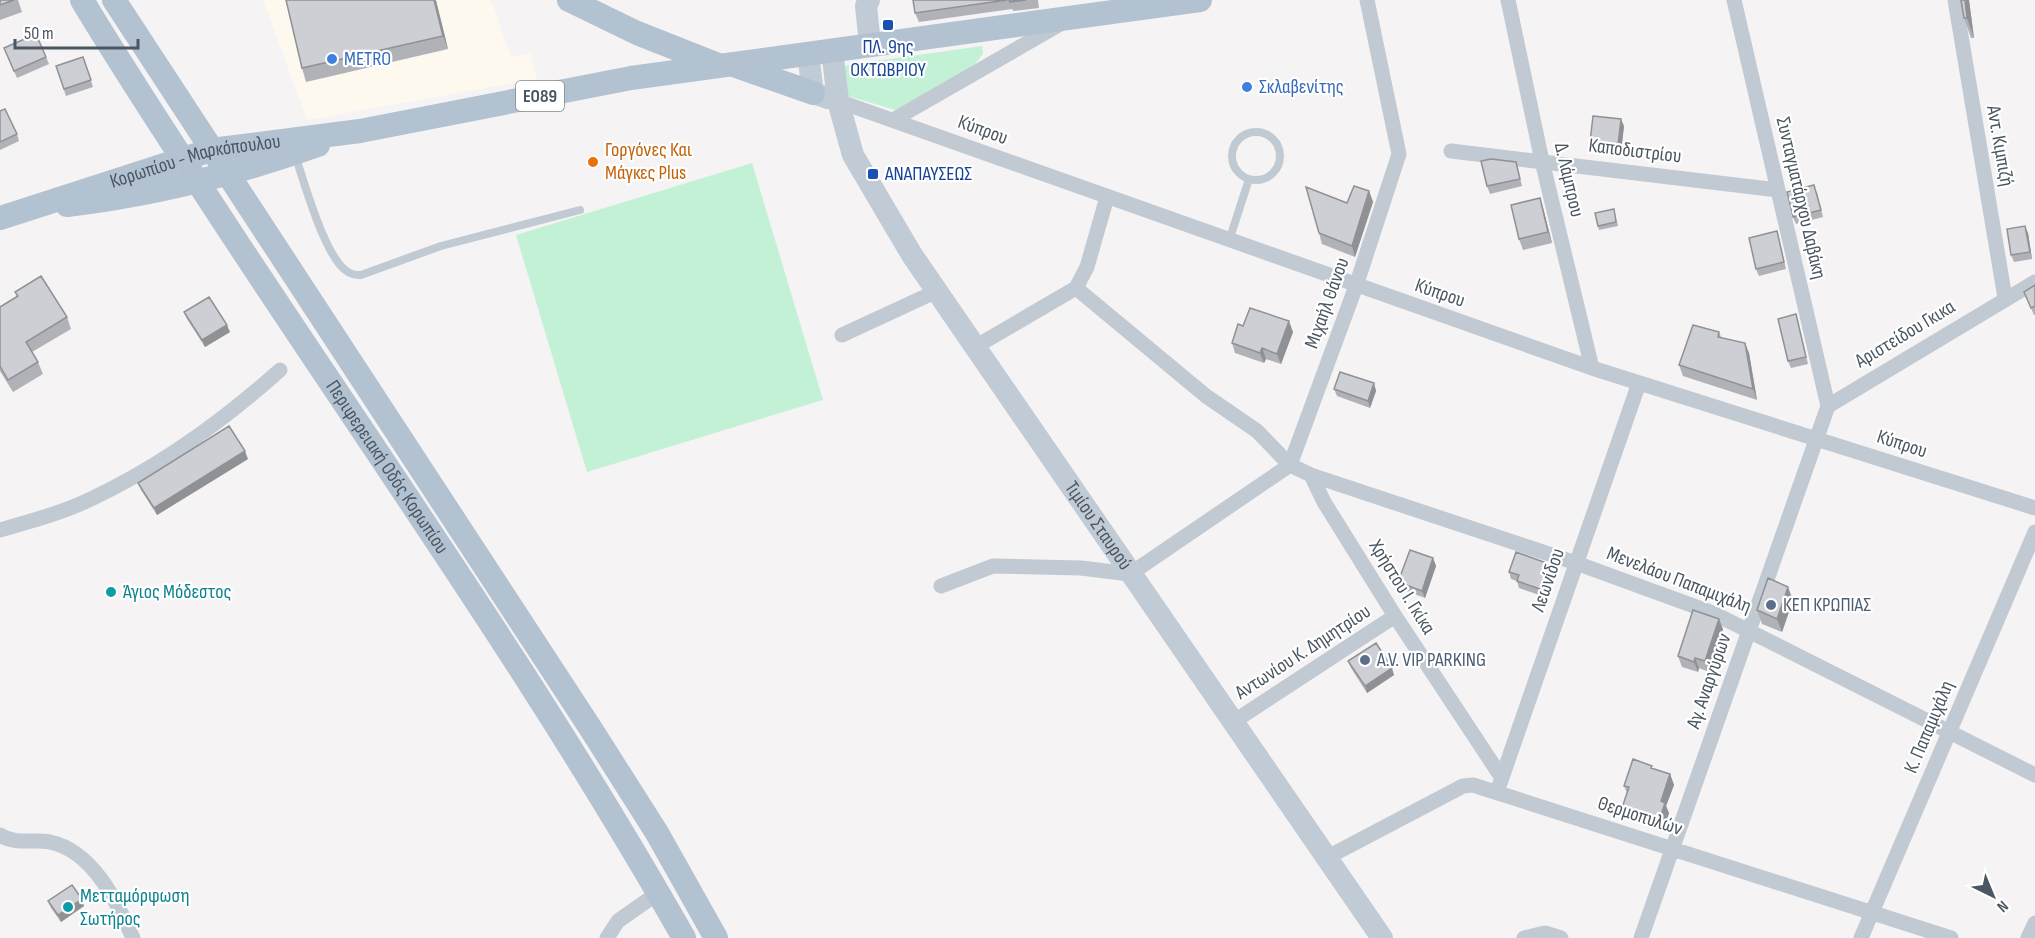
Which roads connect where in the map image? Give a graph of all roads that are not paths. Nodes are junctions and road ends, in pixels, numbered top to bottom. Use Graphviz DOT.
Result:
graph roads {
  1 [pos="82,0"];
  2 [pos="114,0"];
  3 [pos="569,0"];
  4 [pos="869,0"];
  5 [pos="1200,0"];
  6 [pos="1367,0"];
  7 [pos="1508,0"];
  8 [pos="1734,0"];
  9 [pos="1956,0"];
  10 [pos="1133,4"];
  11 [pos="1073,17"];
  12 [pos="870,44"];
  13 [pos="832,50"];
  14 [pos="808,53"];
  15 [pos="726,65"];
  16 [pos="813,93"];
  17 [pos="838,101"];
  18 [pos="892,120"];
  19 [pos="360,130"];
  20 [pos="210,150"];
  21 [pos="1451,151"];
  22 [pos="295,153"];
  23 [pos="182,158"];
  24 [pos="1542,161"];
  25 [pos="226,174"];
  26 [pos="1250,179"];
  27 [pos="197,181"];
  28 [pos="1778,190"];
  29 [pos="1107,197"];
  30 [pos="34,209"];
  31 [pos="580,210"];
  32 [pos="0,218"];
  33 [pos="1228,241"];
  34 [pos="2035,282"];
  35 [pos="1356,286"];
  36 [pos="1076,288"];
  37 [pos="937,291"];
  38 [pos="2005,298"];
  39 [pos="842,335"];
  40 [pos="975,347"];
  41 [pos="1592,368"];
  42 [pos="280,370"];
  43 [pos="1639,383"];
  44 [pos="1828,406"];
  45 [pos="1816,439"];
  46 [pos="1290,465"];
  47 [pos="1311,475"];
  48 [pos="2035,508"];
  49 [pos="0,530"];
  50 [pos="2035,532"];
  51 [pos="1576,563"];
  52 [pos="1130,574"];
  53 [pos="941,586"];
  54 [pos="1395,616"];
  55 [pos="1749,629"];
  56 [pos="1233,722"];
  57 [pos="1950,733"];
  58 [pos="2035,775"];
  59 [pos="1500,785"];
  60 [pos="0,835"];
  61 [pos="1672,848"];
  62 [pos="1326,858"];
  63 [pos="658,893"];
  64 [pos="1872,913"];
  65 [pos="2035,923"];
  66 [pos="133,938"];
  67 [pos="607,938"];
  68 [pos="684,938"];
  69 [pos="716,938"];
  70 [pos="1382,938"];
  71 [pos="1524,938"];
  72 [pos="1560,938"];
  73 [pos="1641,938"];
  74 [pos="1861,938"];
  75 [pos="1951,938"];
  76 [pos="2028,938"];
  1 -- 23 [label="main road, Περιφερειακή Οδός Κορωπίου"];
  2 -- 20 [label="main road, Περιφερειακή Οδός Κορωπίου"];
  3 -- 15 [label="main road"];
  4 -- 12 [label="street"];
  5 -- 10 [label="main road, ΕΟ89"];
  6 -- 35 [label="street, Μιχαήλ Θάνου"];
  7 -- 24 [label="street, Δ. Λάμπρου"];
  8 -- 28 [label="street, Συνταγματάρχου Δαβάκη"];
  9 -- 38 [label="street, Αντ. Κιμπιζή"];
  10 -- 11 [label="main road, ΕΟ89"];
  11 -- 12 [label="main road, ΕΟ89"];
  11 -- 18 [label="street"];
  12 -- 13 [label="main road, ΕΟ89"];
  13 -- 14 [label="main road, ΕΟ89"];
  13 -- 17 [label="street, Τιμίου Σταυρού"];
  14 -- 15 [label="main road, ΕΟ89"];
  14 -- 16 [label="street"];
  15 -- 16 [label="main road"];
  15 -- 19 [label="main road, Κορωπίου - Μαρκόπουλου / ΕΟ89"];
  16 -- 17 [label="street"];
  17 -- 18 [label="street, Κύπρου"];
  17 -- 37 [label="street, Τιμίου Σταυρού"];
  18 -- 29 [label="street, Κύπρου"];
  19 -- 20 [label="main road, Κορωπίου - Μαρκόπουλου / ΕΟ89"];
  19 -- 22 [label="main road, Κορωπίου - Μαρκόπουλου / ΕΟ89"];
  20 -- 23 [label="main road, Κορωπίου - Μαρκόπουλου / ΕΟ89"];
  20 -- 25 [label="main road, Περιφερειακή Οδός Κορωπίου"];
  21 -- 24 [label="street, Καποδιστρίου"];
  22 -- 25 [label="main road, Κορωπίου - Μαρκόπουλου / ΕΟ89"];
  22 -- 31 [label="lane"];
  23 -- 27 [label="main road, Περιφερειακή Οδός Κορωπίου"];
  23 -- 30 [label="main road, Κορωπίου - Μαρκόπουλου / ΕΟ89"];
  24 -- 28 [label="street, Καποδιστρίου"];
  24 -- 41 [label="street, Δ. Λάμπρου"];
  25 -- 27 [label="main road, Κορωπίου - Μαρκόπουλου / ΕΟ89"];
  25 -- 69 [label="main road, Περιφερειακή Οδός Κορωπίου"];
  26 -- 26 [label="lane"];
  26 -- 33 [label="lane"];
  27 -- 30 [label="main road, Κορωπίου - Μαρκόπουλου / ΕΟ89"];
  27 -- 63 [label="main road, Περιφερειακή Οδός Κορωπίου"];
  28 -- 44 [label="street, Συνταγματάρχου Δαβάκη"];
  29 -- 33 [label="street, Κύπρου"];
  29 -- 36 [label="street"];
  30 -- 32 [label="main road, Κορωπίου - Μαρκόπουλου / ΕΟ89"];
  33 -- 35 [label="street, Κύπρου"];
  34 -- 38 [label="street, Αριστείδου Γκικα"];
  35 -- 41 [label="street, Κύπρου"];
  35 -- 46 [label="street, Μιχαήλ Θάνου"];
  36 -- 40 [label="street"];
  36 -- 46 [label="street"];
  37 -- 39 [label="street"];
  37 -- 40 [label="street, Τιμίου Σταυρού"];
  38 -- 44 [label="street, Αριστείδου Γκικα"];
  40 -- 52 [label="street, Τιμίου Σταυρού"];
  41 -- 43 [label="street, Κύπρου"];
  42 -- 49 [label="street"];
  43 -- 45 [label="street, Κύπρου"];
  43 -- 51 [label="street, Λεωνίδου"];
  44 -- 45 [label="street"];
  45 -- 48 [label="street, Κύπρου"];
  45 -- 55 [label="street, Αγ. Αναργύρων"];
  46 -- 47 [label="street, Μενελάου Παπαμιχάλη"];
  46 -- 52 [label="street"];
  47 -- 51 [label="street, Μενελάου Παπαμιχάλη"];
  47 -- 54 [label="street, Χρήστου Ι. Γκίκα"];
  50 -- 57 [label="street, Κ. Παπαμιχάλη"];
  51 -- 55 [label="street, Μενελάου Παπαμιχάλη"];
  51 -- 59 [label="street, Λεωνίδου"];
  52 -- 53 [label="street"];
  52 -- 56 [label="street, Τιμίου Σταυρού"];
  54 -- 56 [label="street, Αντωνίου Κ. Δημητρίου"];
  54 -- 59 [label="street, Χρήστου Ι. Γκίκα"];
  55 -- 57 [label="street, Μενελάου Παπαμιχάλη"];
  55 -- 61 [label="street, Αγ. Αναργύρων"];
  56 -- 62 [label="street, Τιμίου Σταυρού"];
  57 -- 58 [label="street, Μενελάου Παπαμιχάλη"];
  57 -- 64 [label="street, Κ. Παπαμιχάλη"];
  59 -- 61 [label="street, Θερμοπυλών"];
  59 -- 62 [label="street, Θερμοπυλών"];
  60 -- 66 [label="street"];
  61 -- 64 [label="street, Θερμοπυλών"];
  61 -- 73 [label="street, Αγ. Αναργύρων"];
  62 -- 70 [label="street, Τιμίου Σταυρού"];
  63 -- 67 [label="street"];
  63 -- 68 [label="main road, Περιφερειακή Οδός Κορωπίου"];
  64 -- 74 [label="street, Κ. Παπαμιχάλη"];
  64 -- 75 [label="street, Θερμοπυλών"];
  65 -- 76 [label="street"];
  71 -- 72 [label="street"];
}
